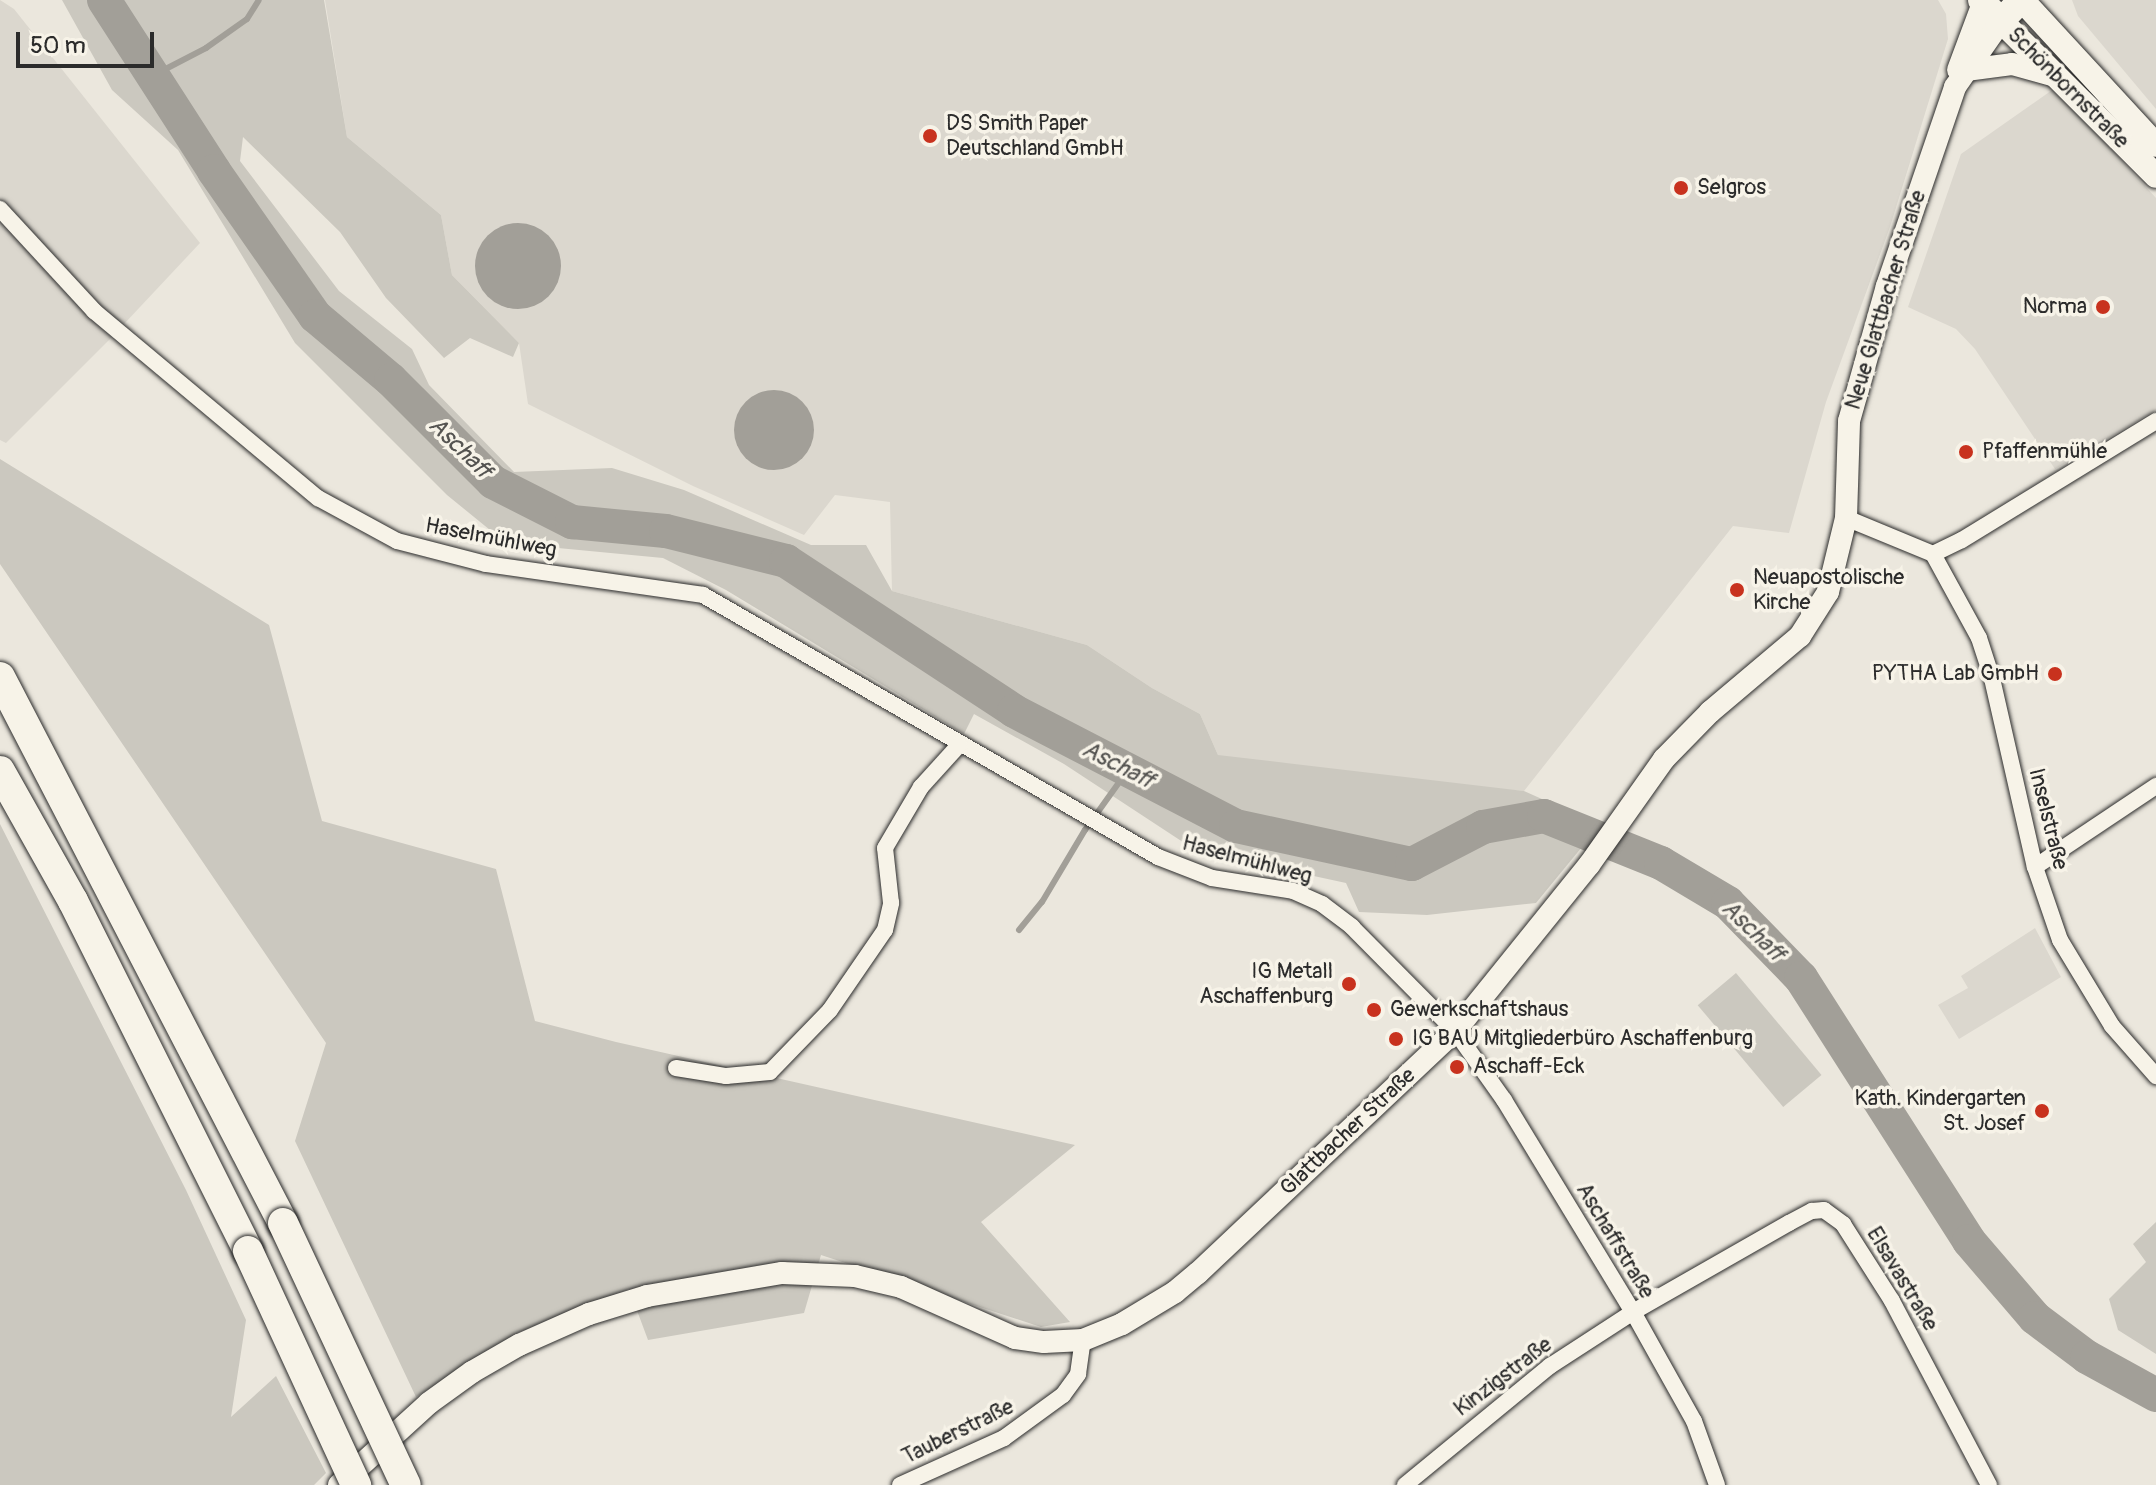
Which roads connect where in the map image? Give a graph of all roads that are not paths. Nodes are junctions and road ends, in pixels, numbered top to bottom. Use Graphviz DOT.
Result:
graph roads {
  1 [pos="2022,0"];
  2 [pos="1987,6"];
  3 [pos="2052,75"];
  4 [pos="1961,78"];
  5 [pos="2156,145"];
  6 [pos="2156,176"];
  7 [pos="0,209"];
  8 [pos="2156,421"];
  9 [pos="1846,518"];
  10 [pos="1933,554"];
  11 [pos="0,677"];
  12 [pos="959,745"];
  13 [pos="0,771"];
  14 [pos="2156,786"];
  15 [pos="2035,867"];
  16 [pos="1455,1031"];
  17 [pos="676,1068"];
  18 [pos="2156,1076"];
  19 [pos="1633,1312"];
  20 [pos="1083,1340"];
  21 [pos="339,1485"];
  22 [pos="356,1485"];
  23 [pos="406,1485"];
  24 [pos="900,1485"];
  25 [pos="1405,1485"];
  26 [pos="1717,1485"];
  27 [pos="1989,1485"];
  1 -- 2 [label="main road"];
  1 -- 5 [label="main road, Schönbornstraße"];
  2 -- 3 [label="main road, Schönbornstraße"];
  2 -- 4 [label="street, Neue Glattbacher Straße"];
  3 -- 4 [label="street"];
  3 -- 6 [label="main road, Schönbornstraße"];
  4 -- 9 [label="street, Neue Glattbacher Straße"];
  7 -- 12 [label="street, Haselmühlweg"];
  8 -- 10 [label="street"];
  9 -- 10 [label="street"];
  9 -- 16 [label="street, Glattbacher Straße"];
  10 -- 15 [label="street, Inselstraße"];
  11 -- 23 [label="highway, bridge"];
  12 -- 16 [label="street, Haselmühlweg"];
  12 -- 17 [label="street"];
  13 -- 22 [label="highway, bridge"];
  14 -- 15 [label="street"];
  15 -- 18 [label="street, Inselstraße"];
  16 -- 19 [label="street, Aschaffstraße"];
  16 -- 20 [label="street, Glattbacher Straße"];
  19 -- 25 [label="street, Kinzigstraße"];
  19 -- 26 [label="street, Aschaffstraße"];
  19 -- 27 [label="street, Elsavastraße"];
  20 -- 21 [label="street, Glattbacher Straße"];
  20 -- 24 [label="street, Tauberstraße"];
}
